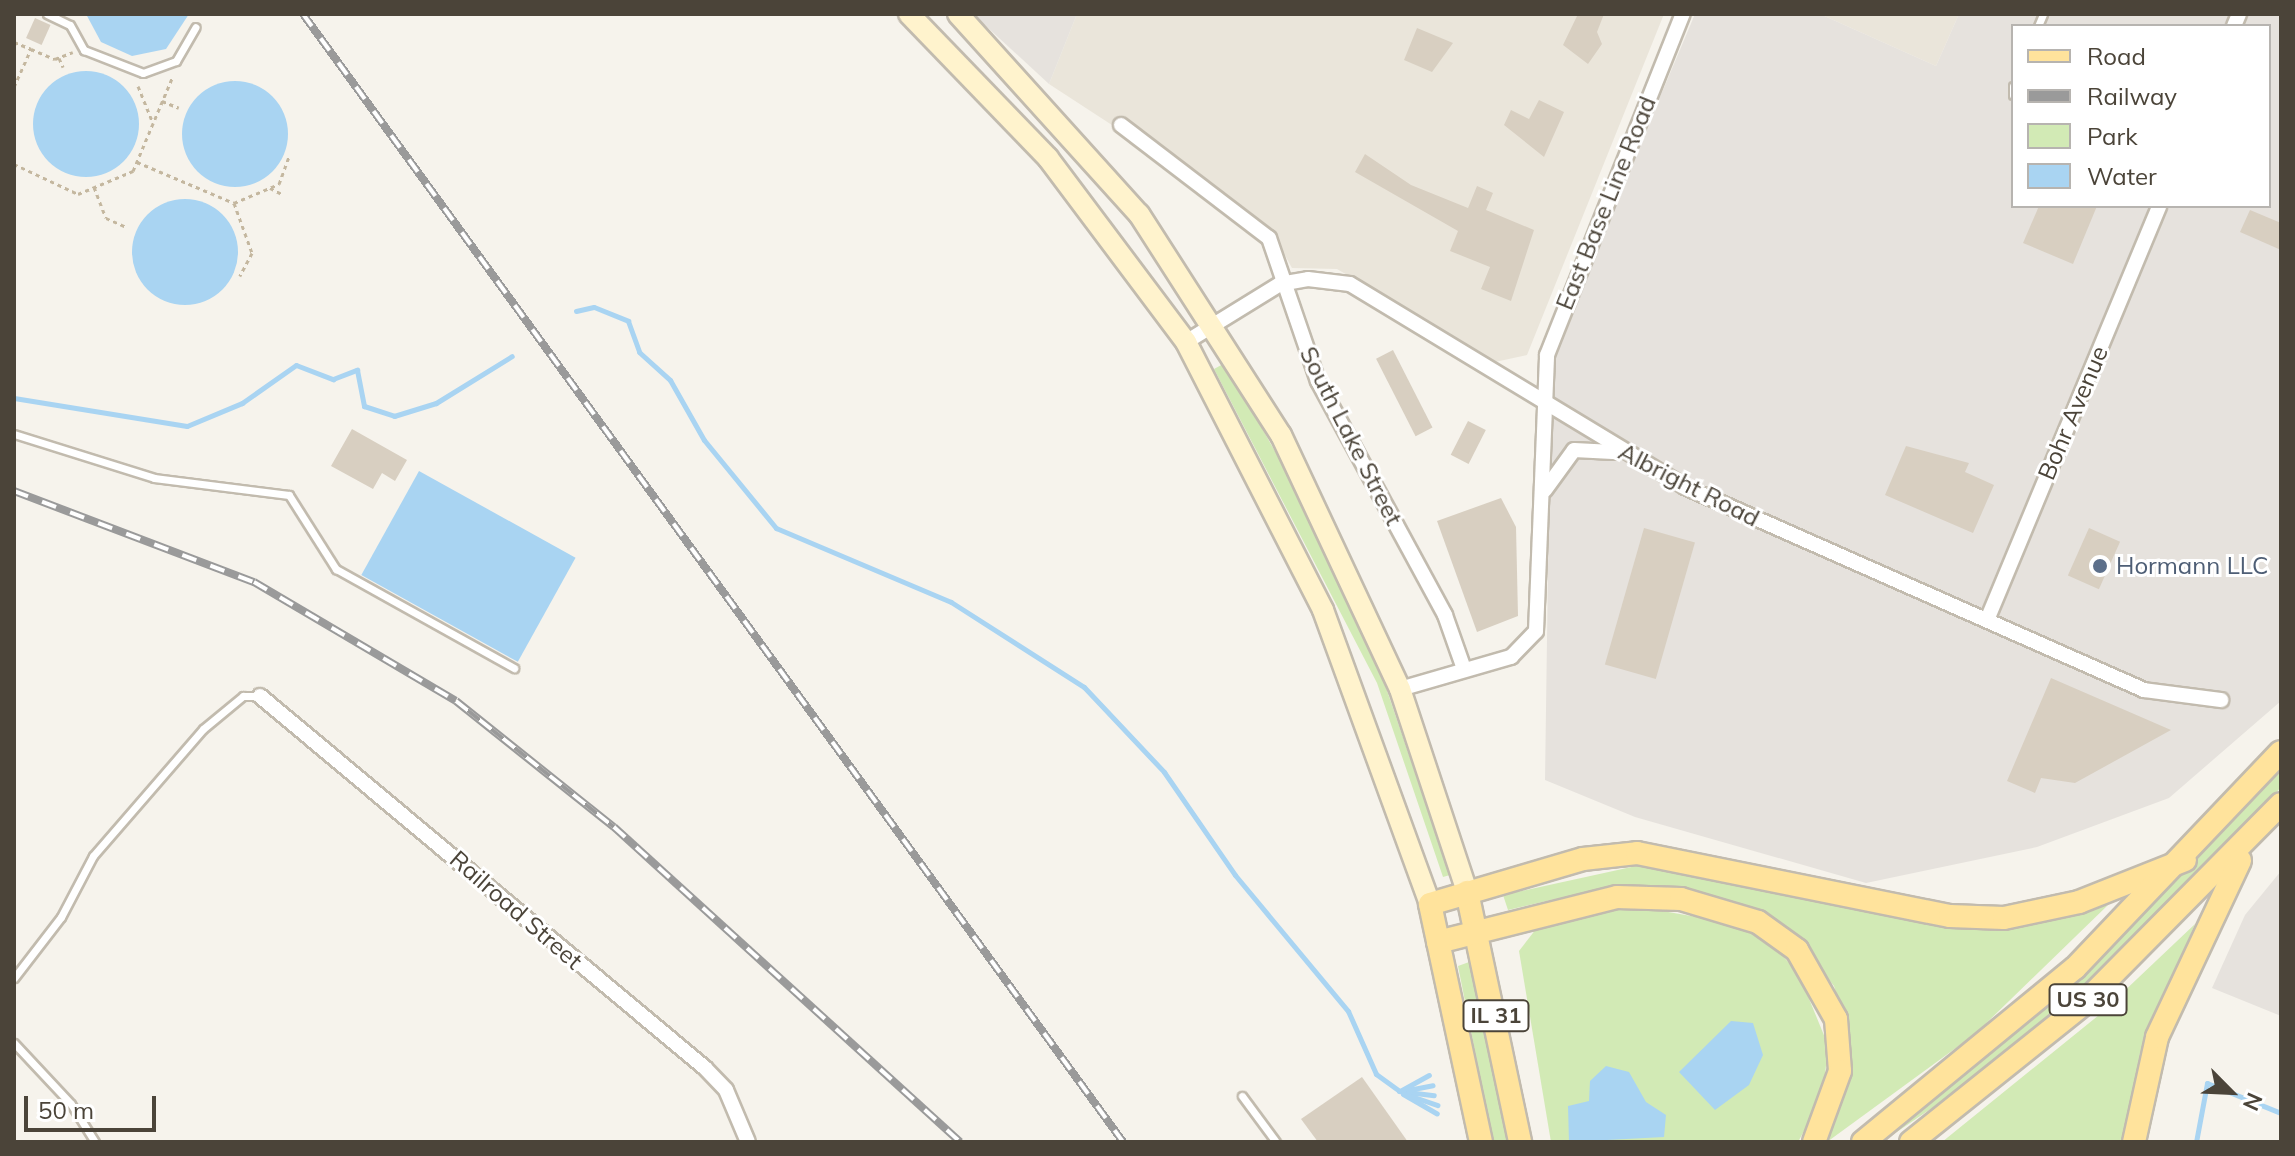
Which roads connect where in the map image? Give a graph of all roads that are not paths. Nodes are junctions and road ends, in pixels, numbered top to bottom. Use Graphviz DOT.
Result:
graph roads {
  1 [pos="47,14"];
  2 [pos="909,14"];
  3 [pos="958,14"];
  4 [pos="1683,14"];
  5 [pos="196,27"];
  6 [pos="1121,125"];
  7 [pos="2158,208"];
  8 [pos="1280,284"];
  9 [pos="1214,323"];
  10 [pos="1186,342"];
  11 [pos="1540,396"];
  12 [pos="14,434"];
  13 [pos="1629,456"];
  14 [pos="1540,506"];
  15 [pos="1987,620"];
  16 [pos="514,668"];
  17 [pos="1464,669"];
  18 [pos="1400,689"];
  19 [pos="260,696"];
  20 [pos="2221,700"];
  21 [pos="2281,752"];
  22 [pos="2281,804"];
  23 [pos="2250,841"];
  24 [pos="2185,860"];
  25 [pos="1467,892"];
  26 [pos="1430,904"];
  27 [pos="1479,932"];
  28 [pos="1438,942"];
  29 [pos="14,978"];
  30 [pos="14,1043"];
  31 [pos="1242,1096"];
  32 [pos="95,1142"];
  33 [pos="748,1142"];
  34 [pos="1276,1142"];
  35 [pos="1481,1142"];
  36 [pos="1520,1142"];
  37 [pos="1814,1142"];
  38 [pos="1863,1142"];
  39 [pos="1911,1142"];
  40 [pos="2134,1142"];
  1 -- 5 [label="lane"];
  2 -- 10 [label="main road, IL 31"];
  3 -- 9 [label="main road, IL 31"];
  4 -- 11 [label="street, East Base Line Road"];
  6 -- 8 [label="street, South Lake Street"];
  7 -- 15 [label="street, Bohr Avenue"];
  8 -- 9 [label="street, Albright Road"];
  8 -- 11 [label="street, Albright Road"];
  8 -- 17 [label="street, South Lake Street"];
  9 -- 10 [label="street, Albright Road"];
  9 -- 18 [label="main road, IL 31"];
  10 -- 26 [label="main road, IL 31"];
  11 -- 13 [label="street, Albright Road"];
  11 -- 14 [label="street, East Base Line Road"];
  12 -- 16 [label="lane"];
  13 -- 14 [label="street"];
  13 -- 15 [label="street, Albright Road"];
  14 -- 17 [label="street, East Base Line Road"];
  15 -- 20 [label="street, Albright Road"];
  17 -- 18 [label="street, East Base Line Road"];
  18 -- 25 [label="main road, IL 31"];
  19 -- 29 [label="lane"];
  19 -- 33 [label="street, Railroad Street"];
  21 -- 24 [label="main road, US 30"];
  22 -- 23 [label="main road, US 30"];
  23 -- 39 [label="main road, US 30"];
  23 -- 40 [label="main road"];
  24 -- 25 [label="main road"];
  24 -- 38 [label="main road, US 30"];
  25 -- 26 [label="main road"];
  25 -- 27 [label="main road, IL 31"];
  26 -- 28 [label="main road, IL 31"];
  27 -- 28 [label="main road"];
  27 -- 36 [label="main road, IL 31"];
  27 -- 37 [label="main road"];
  28 -- 35 [label="main road, IL 31"];
  30 -- 32 [label="lane"];
  31 -- 34 [label="lane"];
}
